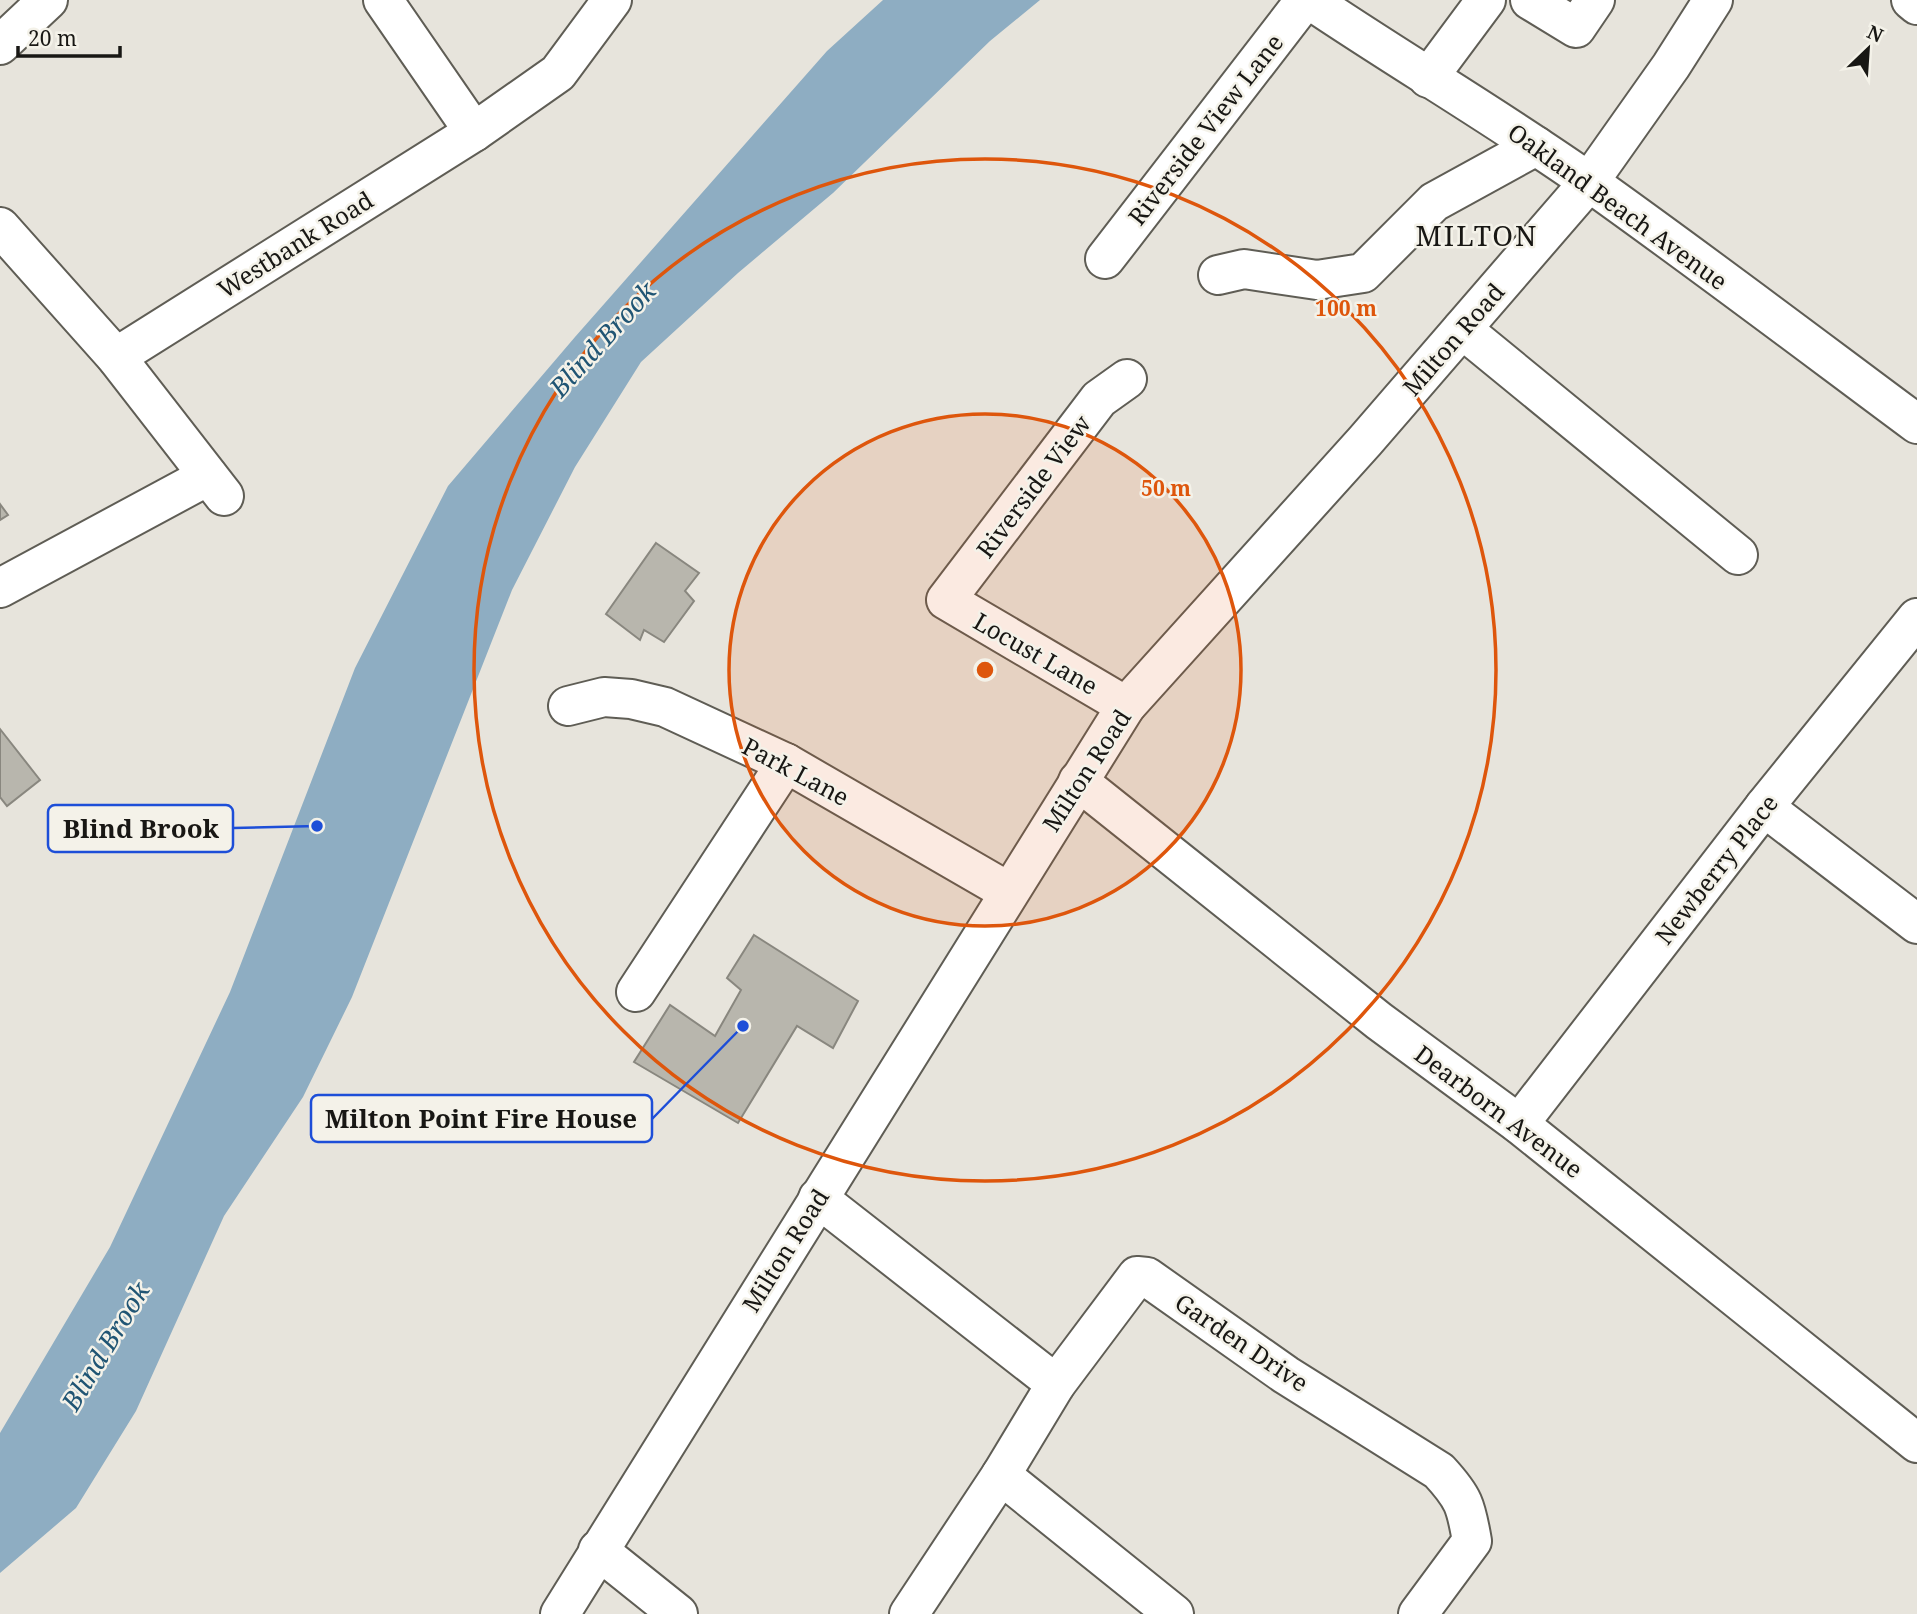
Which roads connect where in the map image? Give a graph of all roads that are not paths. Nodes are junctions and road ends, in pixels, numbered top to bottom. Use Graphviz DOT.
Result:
graph roads {
  1 [pos="48,0"];
  2 [pos="383,0"];
  3 [pos="612,0"];
  4 [pos="1308,0"];
  5 [pos="1486,0"];
  6 [pos="1530,0"];
  7 [pos="1595,0"];
  8 [pos="1713,0"];
  9 [pos="1911,0"];
  10 [pos="1917,5"];
  11 [pos="0,45"];
  12 [pos="1428,78"];
  13 [pos="474,132"];
  14 [pos="1536,146"];
  15 [pos="1589,182"];
  16 [pos="0,227"];
  17 [pos="1105,259"];
  18 [pos="1219,275"];
  19 [pos="1462,329"];
  20 [pos="116,356"];
  21 [pos="1128,379"];
  22 [pos="1917,424"];
  23 [pos="1738,555"];
  24 [pos="0,589"];
  25 [pos="946,600"];
  26 [pos="1917,618"];
  27 [pos="568,706"];
  28 [pos="1126,706"];
  29 [pos="786,763"];
  30 [pos="1078,781"];
  31 [pos="1764,807"];
  32 [pos="1009,892"];
  33 [pos="1917,925"];
  34 [pos="636,992"];
  35 [pos="1519,1124"];
  36 [pos="818,1198"];
  37 [pos="1056,1384"];
  38 [pos="1917,1443"];
  39 [pos="1000,1475"];
  40 [pos="598,1550"];
  41 [pos="560,1614"];
  42 [pos="678,1614"];
  43 [pos="909,1614"];
  44 [pos="1174,1614"];
  45 [pos="1418,1614"];
  1 -- 11 [label="street"];
  2 -- 13 [label="street"];
  3 -- 13 [label="street, Westbank Road"];
  4 -- 12 [label="street, Oakland Beach Avenue"];
  4 -- 17 [label="street, Riverside View Lane"];
  5 -- 12 [label="street"];
  6 -- 7 [label="street"];
  8 -- 15 [label="street, Milton Road"];
  9 -- 10 [label="street"];
  12 -- 14 [label="street, Oakland Beach Avenue"];
  13 -- 20 [label="street, Westbank Road"];
  14 -- 15 [label="street, Oakland Beach Avenue"];
  14 -- 18 [label="street"];
  15 -- 19 [label="street, Milton Road"];
  15 -- 22 [label="street, Oakland Beach Avenue"];
  16 -- 20 [label="street"];
  19 -- 23 [label="street"];
  19 -- 28 [label="street, Milton Road"];
  20 -- 24 [label="street"];
  21 -- 25 [label="street, Riverside View"];
  25 -- 28 [label="street, Locust Lane"];
  26 -- 31 [label="street, Newberry Place"];
  27 -- 29 [label="street, Park Lane"];
  28 -- 30 [label="street, Milton Road"];
  29 -- 32 [label="street, Park Lane"];
  29 -- 34 [label="street"];
  30 -- 32 [label="street, Milton Road"];
  30 -- 35 [label="street, Dearborn Avenue"];
  31 -- 33 [label="street"];
  31 -- 35 [label="street, Newberry Place"];
  32 -- 36 [label="street, Milton Road"];
  35 -- 38 [label="street, Dearborn Avenue"];
  36 -- 37 [label="street"];
  36 -- 40 [label="street, Milton Road"];
  37 -- 39 [label="street, Garden Drive"];
  37 -- 45 [label="street, Garden Drive"];
  39 -- 43 [label="street, Garden Drive"];
  39 -- 44 [label="street"];
  40 -- 41 [label="street, Milton Road"];
  40 -- 42 [label="street"];
}
